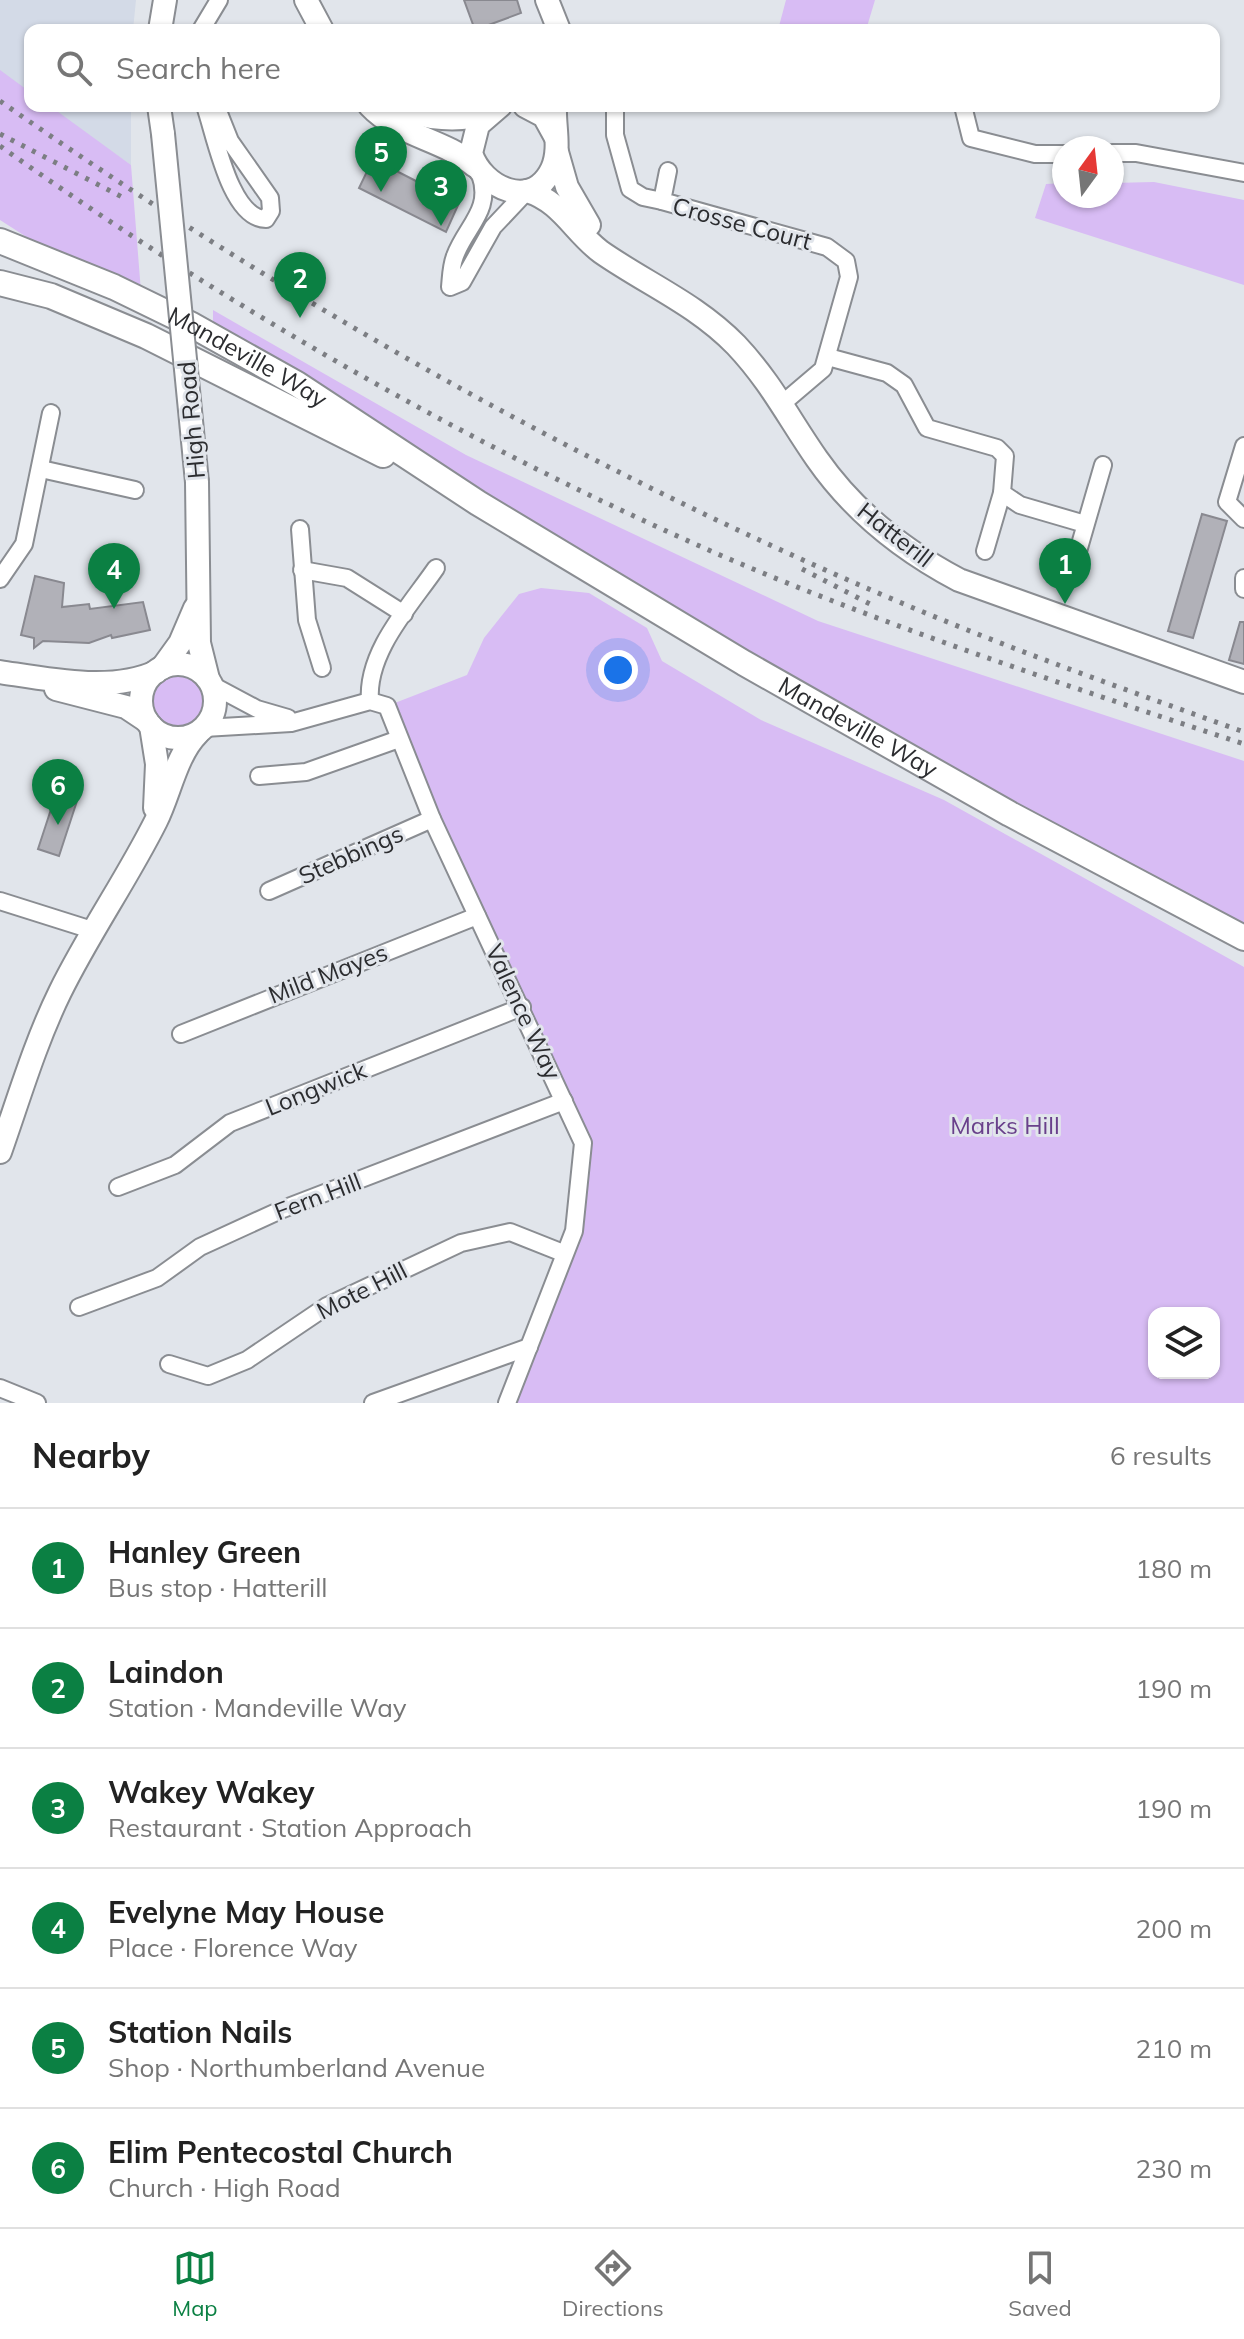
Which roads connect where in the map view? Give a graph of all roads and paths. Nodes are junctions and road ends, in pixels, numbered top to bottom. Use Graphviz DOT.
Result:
graph roads {
  1 [pos="165,0"];
  2 [pos="219,0"];
  3 [pos="306,0"];
  4 [pos="541,0"];
  5 [pos="547,0"];
  6 [pos="161,24"];
  7 [pos="205,24"];
  8 [pos="319,24"];
  9 [pos="541,24"];
  10 [pos="557,24"];
  11 [pos="160,112"];
  12 [pos="207,112"];
  13 [pos="218,112"];
  14 [pos="378,112"];
  15 [pos="416,112"];
  16 [pos="486,112"];
  17 [pos="493,112"];
  18 [pos="536,112"];
  19 [pos="555,112"];
  20 [pos="615,112"];
  21 [pos="964,112"];
  22 [pos="557,146"];
  23 [pos="1124,153"];
  24 [pos="1052,154"];
  25 [pos="477,170"];
  26 [pos="668,171"];
  27 [pos="1244,173"];
  28 [pos="527,191"];
  29 [pos="662,201"];
  30 [pos="0,241"];
  31 [pos="631,269"];
  32 [pos="0,283"];
  33 [pos="828,357"];
  34 [pos="783,403"];
  35 [pos="51,413"];
  36 [pos="1244,446"];
  37 [pos="1103,465"];
  38 [pos="41,469"];
  39 [pos="135,490"];
  40 [pos="1002,493"];
  41 [pos="478,503"];
  42 [pos="1244,519"];
  43 [pos="1085,524"];
  44 [pos="300,529"];
  45 [pos="985,551"];
  46 [pos="436,568"];
  47 [pos="302,570"];
  48 [pos="1244,578"];
  49 [pos="0,579"];
  50 [pos="1070,579"];
  51 [pos="1244,589"];
  52 [pos="199,591"];
  53 [pos="404,614"];
  54 [pos="322,668"];
  55 [pos="159,670"];
  56 [pos="210,682"];
  57 [pos="1244,682"];
  58 [pos="370,701"];
  59 [pos="309,719"];
  60 [pos="149,724"];
  61 [pos="201,731"];
  62 [pos="399,739"];
  63 [pos="259,776"];
  64 [pos="432,819"];
  65 [pos="148,836"];
  66 [pos="269,891"];
  67 [pos="0,901"];
  68 [pos="477,916"];
  69 [pos="95,931"];
  70 [pos="1244,938"];
  71 [pos="522,1007"];
  72 [pos="181,1034"];
  73 [pos="564,1101"];
  74 [pos="2,1140"];
  75 [pos="118,1187"];
  76 [pos="563,1253"];
  77 [pos="79,1307"];
  78 [pos="529,1347"];
  79 [pos="169,1364"];
  80 [pos="0,1388"];
  81 [pos="37,1403"];
  82 [pos="373,1403"];
  83 [pos="507,1403"];
  1 -- 6 [label="street"];
  2 -- 7 [label="street"];
  3 -- 8 [label="street"];
  4 -- 9 [label="street"];
  5 -- 10 [label="street"];
  11 -- 52 [label="street, High Road, bridge"];
  12 -- 13 [label="street"];
  14 -- 25 [label="street, Hatterill"];
  15 -- 16 [label="street"];
  17 -- 25 [label="street"];
  18 -- 22 [label="street, Hatterill"];
  19 -- 22 [label="street, Hatterill"];
  20 -- 29 [label="street, Crosse Court"];
  21 -- 24 [label="street"];
  22 -- 28 [label="street"];
  22 -- 31 [label="street, Hatterill"];
  23 -- 27 [label="street"];
  25 -- 28 [label="street, Hatterill"];
  25 -- 28 [label="street"];
  26 -- 29 [label="street, Crosse Court"];
  28 -- 31 [label="street, Hatterill"];
  29 -- 33 [label="street, Crosse Court"];
  30 -- 41 [label="main road, Mandeville Way"];
  31 -- 34 [label="street, Hatterill"];
  32 -- 41 [label="main road, Mandeville Way"];
  33 -- 34 [label="street, Crosse Court"];
  33 -- 40 [label="street"];
  34 -- 57 [label="street, Hatterill"];
  35 -- 38 [label="street"];
  36 -- 42 [label="street"];
  37 -- 43 [label="street"];
  38 -- 39 [label="street"];
  38 -- 49 [label="street"];
  40 -- 43 [label="street"];
  40 -- 45 [label="street"];
  41 -- 70 [label="main road, Mandeville Way"];
  43 -- 50 [label="street"];
  44 -- 47 [label="street"];
  46 -- 53 [label="street"];
  47 -- 53 [label="street"];
  47 -- 54 [label="street"];
  48 -- 51 [label="street"];
  52 -- 55 [label="street, High Road"];
  52 -- 56 [label="street, High Road"];
  53 -- 58 [label="street"];
  55 -- 56 [label="street"];
  55 -- 60 [label="street"];
  55 -- 60 [label="street"];
  56 -- 59 [label="street"];
  56 -- 61 [label="street"];
  58 -- 59 [label="street"];
  58 -- 62 [label="street, Valence Way"];
  59 -- 61 [label="street"];
  60 -- 61 [label="street"];
  60 -- 65 [label="street"];
  61 -- 65 [label="street"];
  62 -- 63 [label="street"];
  62 -- 64 [label="street, Valence Way"];
  64 -- 66 [label="street, Stebbings"];
  64 -- 68 [label="street, Valence Way"];
  65 -- 69 [label="street"];
  67 -- 69 [label="street"];
  68 -- 71 [label="street, Valence Way"];
  68 -- 72 [label="street, Mild Mayes"];
  69 -- 74 [label="street"];
  71 -- 73 [label="street, Valence Way"];
  71 -- 75 [label="street, Longwick"];
  73 -- 76 [label="street, Valence Way"];
  73 -- 77 [label="street, Fern Hill"];
  76 -- 78 [label="street, Valence Way"];
  76 -- 79 [label="street, Mote Hill"];
  78 -- 82 [label="street"];
  78 -- 83 [label="street, Valence Way"];
  80 -- 81 [label="street"];
}
